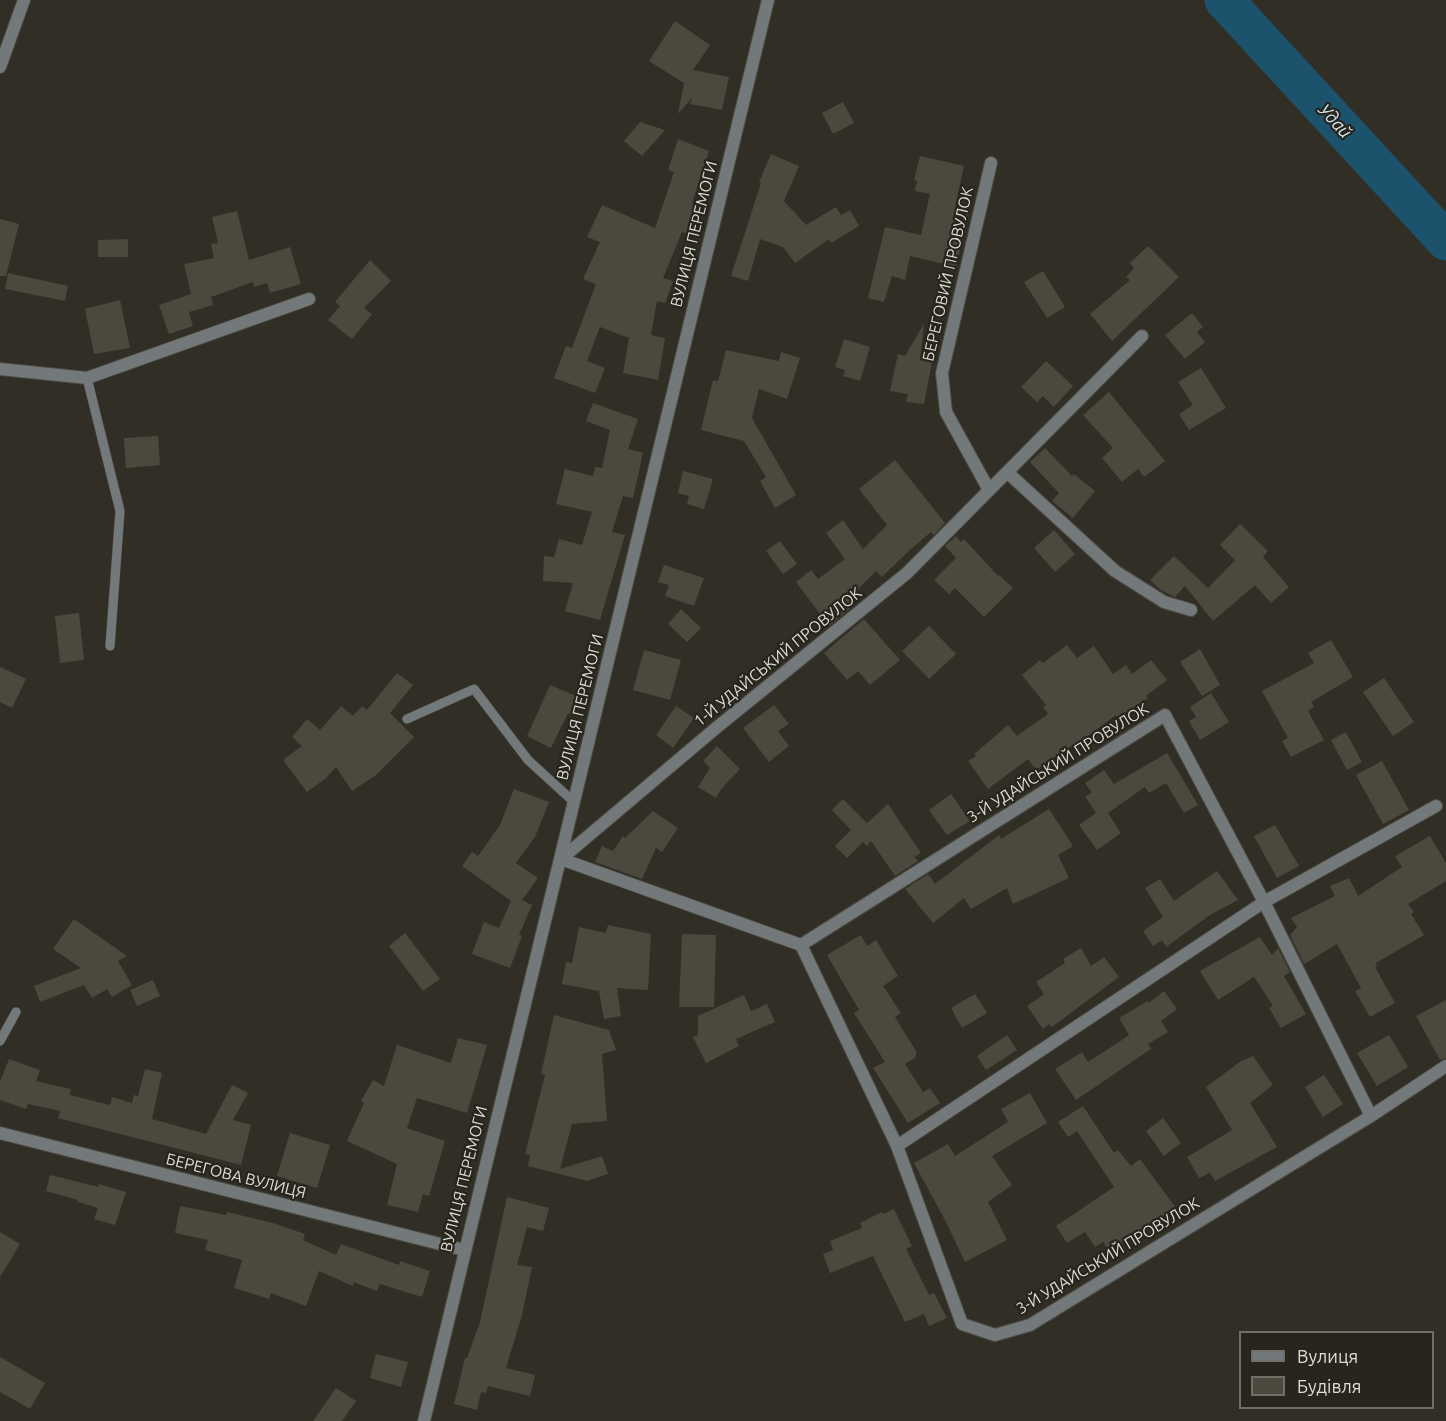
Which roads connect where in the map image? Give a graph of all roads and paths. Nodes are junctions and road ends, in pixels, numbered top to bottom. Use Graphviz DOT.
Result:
graph roads {
  1 [pos="24,0"];
  2 [pos="768,0"];
  3 [pos="0,67"];
  4 [pos="991,164"];
  5 [pos="309,300"];
  6 [pos="1142,336"];
  7 [pos="0,369"];
  8 [pos="87,378"];
  9 [pos="1008,472"];
  10 [pos="989,490"];
  11 [pos="1191,610"];
  12 [pos="110,646"];
  13 [pos="407,719"];
  14 [pos="574,802"];
  15 [pos="1436,806"];
  16 [pos="561,859"];
  17 [pos="1264,902"];
  18 [pos="801,945"];
  19 [pos="16,1012"];
  20 [pos="0,1041"];
  21 [pos="1446,1066"];
  22 [pos="1371,1116"];
  23 [pos="0,1133"];
  24 [pos="897,1146"];
  25 [pos="464,1250"];
  26 [pos="424,1421"];
  1 -- 3 [label="street"];
  2 -- 14 [label="street, ВУЛИЦЯ ПЕРЕМОГИ"];
  4 -- 10 [label="street, БЕРЕГОВИЙ ПРОВУЛОК"];
  5 -- 8 [label="street"];
  6 -- 9 [label="street, 1-Й УДАЙСЬКИЙ ПРОВУЛОК"];
  7 -- 8 [label="street"];
  8 -- 12 [label="lane"];
  9 -- 10 [label="street, 1-Й УДАЙСЬКИЙ ПРОВУЛОК"];
  9 -- 11 [label="street"];
  10 -- 16 [label="street, 1-Й УДАЙСЬКИЙ ПРОВУЛОК"];
  13 -- 14 [label="lane"];
  14 -- 16 [label="street, ВУЛИЦЯ ПЕРЕМОГИ"];
  15 -- 17 [label="street"];
  16 -- 18 [label="street"];
  16 -- 25 [label="street, ВУЛИЦЯ ПЕРЕМОГИ"];
  17 -- 18 [label="street, 3-Й УДАЙСЬКИЙ ПРОВУЛОК"];
  17 -- 22 [label="street, 3-Й УДАЙСЬКИЙ ПРОВУЛОК"];
  17 -- 24 [label="street"];
  18 -- 24 [label="street, 3-Й УДАЙСЬКИЙ ПРОВУЛОК"];
  19 -- 20 [label="lane"];
  21 -- 22 [label="street, 3-Й УДАЙСЬКИЙ ПРОВУЛОК"];
  22 -- 24 [label="street, 3-Й УДАЙСЬКИЙ ПРОВУЛОК"];
  23 -- 25 [label="street, БЕРЕГОВА ВУЛИЦЯ"];
  25 -- 26 [label="street, ВУЛИЦЯ ПЕРЕМОГИ"];
}
